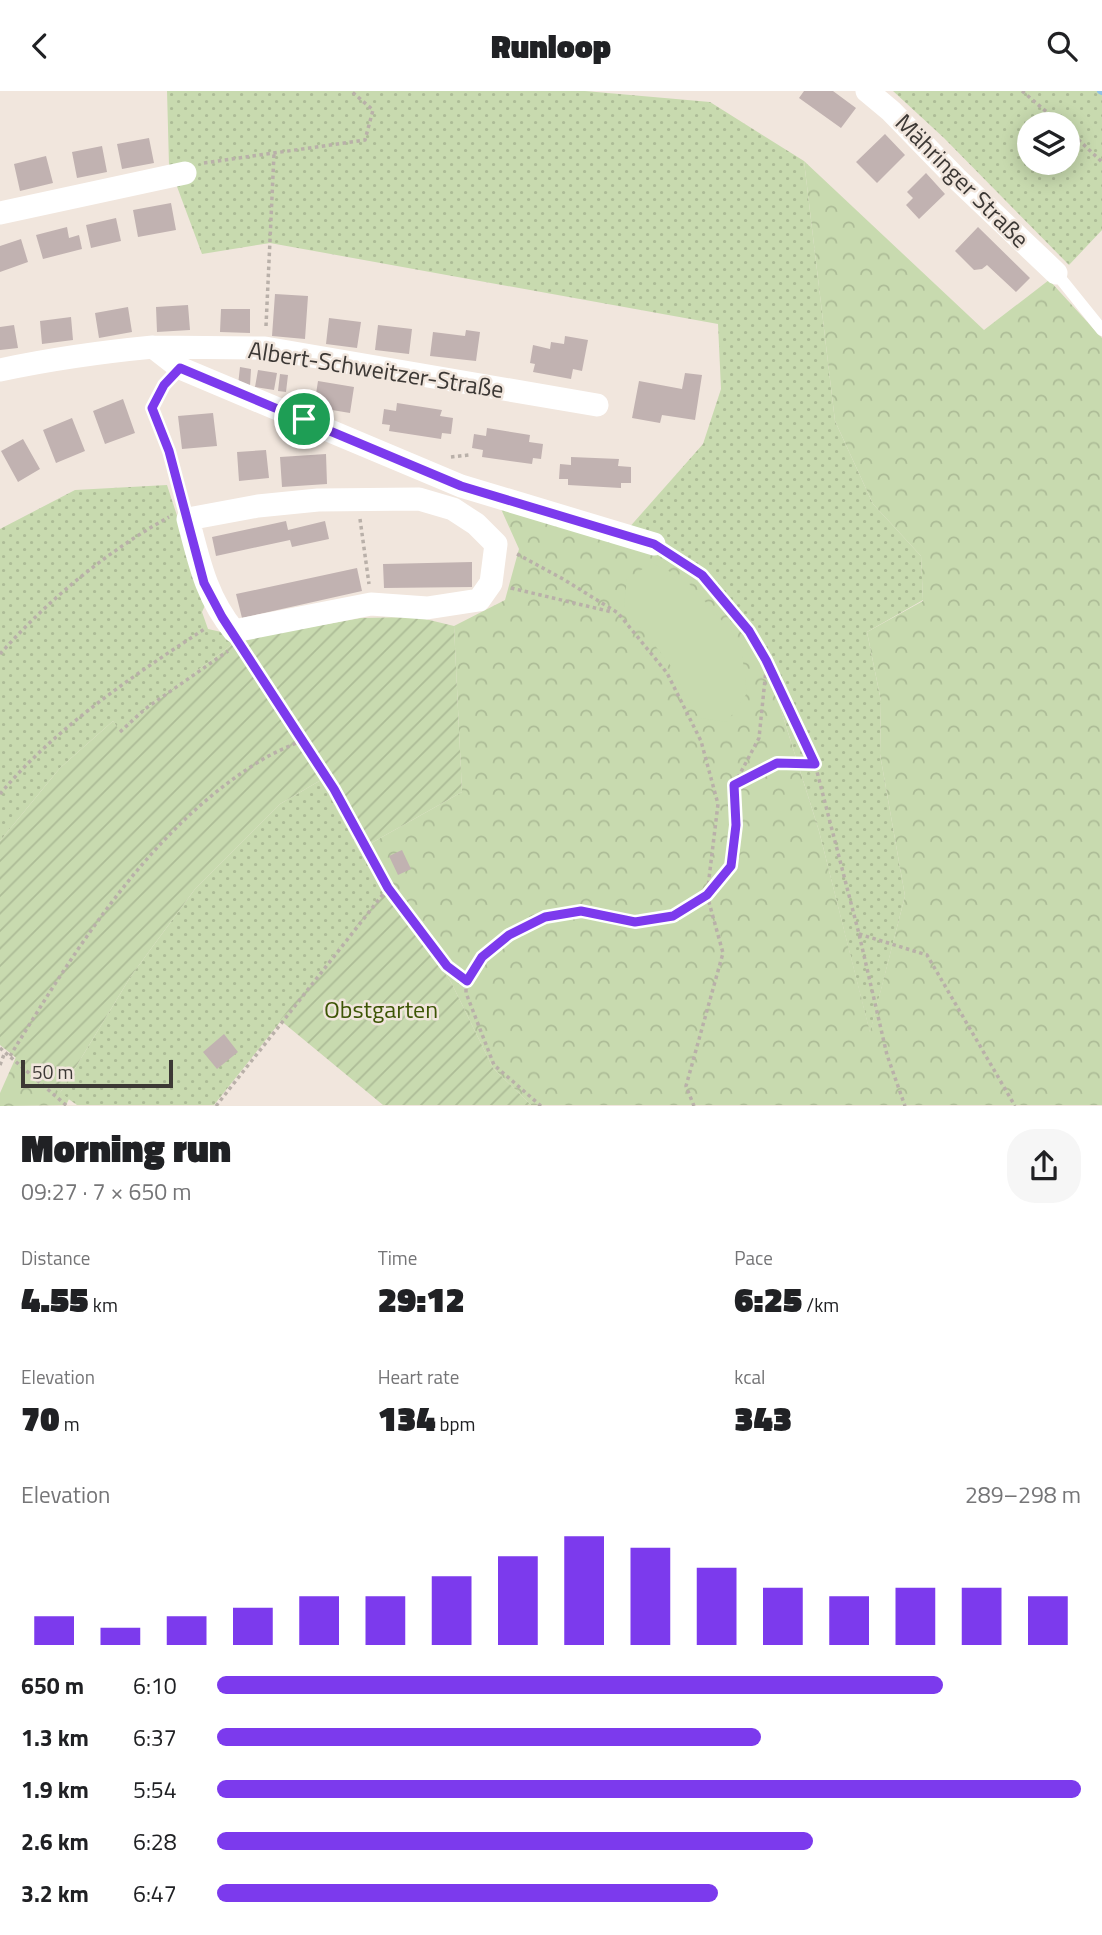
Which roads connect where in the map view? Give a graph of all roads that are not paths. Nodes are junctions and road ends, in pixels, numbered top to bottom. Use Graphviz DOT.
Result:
graph roads {
  1 [pos="867,91"];
  2 [pos="185,173"];
  3 [pos="0,213"];
  4 [pos="1056,273"];
  5 [pos="1102,330"];
  6 [pos="153,347"];
  7 [pos="0,370"];
  8 [pos="597,405"];
  9 [pos="461,486"];
  10 [pos="453,509"];
  11 [pos="654,544"];
  1 -- 4 [label="street, Mähringer Straße"];
  2 -- 3 [label="street"];
  4 -- 5 [label="lane"];
  6 -- 7 [label="street, Albert-Schweitzer-Straße"];
  6 -- 8 [label="street, Albert-Schweitzer-Straße"];
  6 -- 9 [label="street"];
  9 -- 10 [label="street"];
  9 -- 11 [label="street"];
  10 -- 10 [label="street"];
}
